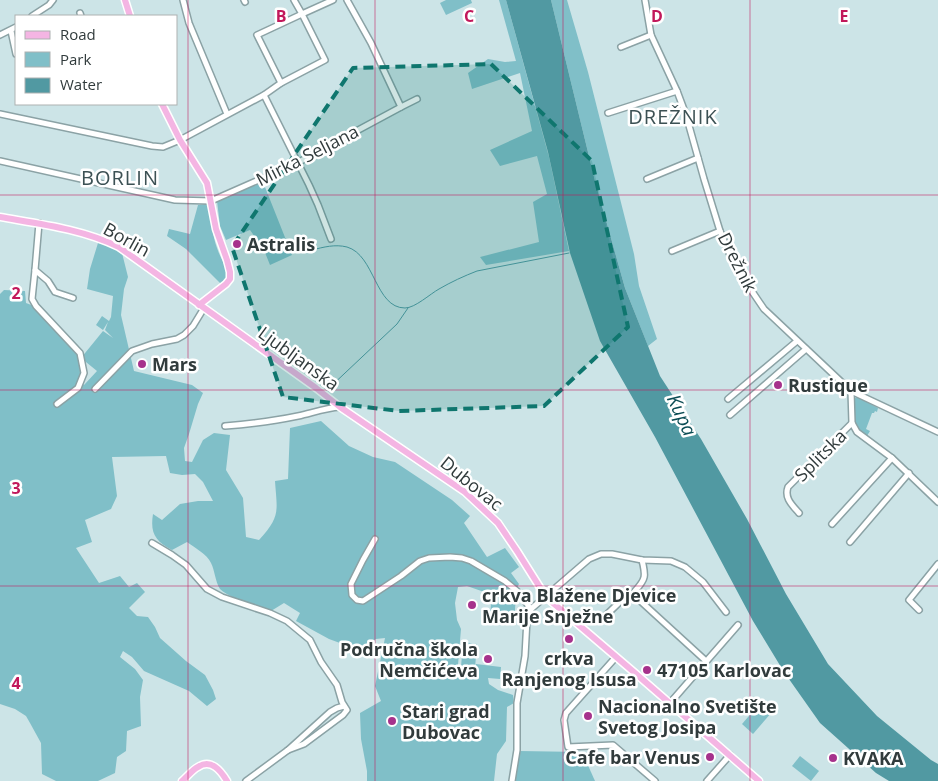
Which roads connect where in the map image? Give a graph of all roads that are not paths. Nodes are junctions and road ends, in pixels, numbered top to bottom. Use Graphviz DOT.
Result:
graph roads {
  1 [pos="53,0"];
  2 [pos="125,0"];
  3 [pos="183,0"];
  4 [pos="294,0"];
  5 [pos="333,0"];
  6 [pos="347,0"];
  7 [pos="645,0"];
  8 [pos="302,14"];
  9 [pos="34,15"];
  10 [pos="130,15"];
  11 [pos="15,28"];
  12 [pos="10,31"];
  13 [pos="0,35"];
  14 [pos="651,35"];
  15 [pos="621,47"];
  16 [pos="15,50"];
  17 [pos="281,82"];
  18 [pos="677,91"];
  19 [pos="264,95"];
  20 [pos="417,99"];
  21 [pos="162,105"];
  22 [pos="401,107"];
  23 [pos="608,113"];
  24 [pos="0,114"];
  25 [pos="227,114"];
  26 [pos="180,140"];
  27 [pos="698,158"];
  28 [pos="0,161"];
  29 [pos="297,163"];
  30 [pos="647,179"];
  31 [pos="211,200"];
  32 [pos="0,218"];
  33 [pos="39,223"];
  34 [pos="720,231"];
  35 [pos="331,239"];
  36 [pos="672,252"];
  37 [pos="35,270"];
  38 [pos="73,298"];
  39 [pos="202,307"];
  40 [pos="798,341"];
  41 [pos="806,349"];
  42 [pos="95,389"];
  43 [pos="851,391"];
  44 [pos="728,399"];
  45 [pos="56,404"];
  46 [pos="340,406"];
  47 [pos="730,415"];
  48 [pos="852,423"];
  49 [pos="225,426"];
  50 [pos="938,432"];
  51 [pos="382,435"];
  52 [pos="892,458"];
  53 [pos="908,473"];
  54 [pos="938,502"];
  55 [pos="799,512"];
  56 [pos="832,524"];
  57 [pos="375,539"];
  58 [pos="850,542"];
  59 [pos="152,543"];
  60 [pos="642,560"];
  61 [pos="938,564"];
  62 [pos="546,596"];
  63 [pos="636,597"];
  64 [pos="531,609"];
  65 [pos="919,610"];
  66 [pos="726,612"];
  67 [pos="601,620"];
  68 [pos="738,626"];
  69 [pos="616,657"];
  70 [pos="706,661"];
  71 [pos="670,703"];
  72 [pos="346,708"];
  73 [pos="288,750"];
  74 [pos="730,755"];
  75 [pos="182,781"];
  76 [pos="228,781"];
  77 [pos="246,781"];
  78 [pos="512,781"];
  79 [pos="655,781"];
  80 [pos="707,781"];
  81 [pos="759,781"];
  1 -- 9 [label="street"];
  2 -- 10 [label="main road"];
  3 -- 25 [label="street"];
  4 -- 8 [label="street"];
  5 -- 8 [label="street"];
  6 -- 22 [label="street"];
  7 -- 14 [label="street, Drežnik"];
  8 -- 17 [label="street"];
  8 -- 17 [label="street"];
  11 -- 12 [label="street"];
  12 -- 13 [label="street"];
  12 -- 16 [label="street"];
  14 -- 15 [label="street"];
  14 -- 18 [label="street, Drežnik"];
  17 -- 19 [label="street"];
  18 -- 23 [label="street"];
  18 -- 27 [label="street, Drežnik"];
  19 -- 25 [label="street"];
  19 -- 29 [label="street"];
  20 -- 22 [label="street, Mirka Seljana"];
  21 -- 26 [label="main road"];
  22 -- 29 [label="street, Mirka Seljana"];
  24 -- 26 [label="street"];
  25 -- 26 [label="street"];
  26 -- 31 [label="main road"];
  27 -- 30 [label="street"];
  27 -- 34 [label="street, Drežnik"];
  28 -- 31 [label="street"];
  29 -- 31 [label="street, Mirka Seljana"];
  29 -- 35 [label="street"];
  31 -- 39 [label="main road"];
  32 -- 33 [label="main road, Borlin"];
  33 -- 37 [label="street"];
  33 -- 39 [label="main road, Borlin"];
  34 -- 36 [label="street"];
  34 -- 40 [label="street, Drežnik"];
  37 -- 38 [label="street"];
  37 -- 45 [label="street"];
  39 -- 42 [label="street"];
  39 -- 46 [label="main road, Ljubljanska"];
  40 -- 41 [label="street, Drežnik"];
  40 -- 44 [label="street"];
  41 -- 43 [label="street, Drežnik"];
  41 -- 47 [label="street"];
  43 -- 48 [label="street, Splitska"];
  43 -- 50 [label="street, Drežnik"];
  46 -- 49 [label="street"];
  46 -- 51 [label="main road, Ljubljanska"];
  48 -- 52 [label="street, Splitska"];
  48 -- 55 [label="street, Splitska"];
  51 -- 62 [label="main road, Dubovac"];
  52 -- 53 [label="street, Splitska"];
  52 -- 56 [label="street"];
  53 -- 54 [label="street, Splitska"];
  53 -- 58 [label="street"];
  57 -- 64 [label="street"];
  59 -- 72 [label="street"];
  60 -- 62 [label="street"];
  60 -- 63 [label="street"];
  60 -- 66 [label="street"];
  61 -- 65 [label="street"];
  62 -- 64 [label="street"];
  62 -- 69 [label="main road, Dubovac"];
  63 -- 67 [label="street"];
  63 -- 70 [label="street"];
  64 -- 78 [label="street"];
  68 -- 70 [label="street"];
  69 -- 71 [label="main road, Dubovac"];
  69 -- 79 [label="street"];
  70 -- 71 [label="street"];
  71 -- 74 [label="main road, Dubovac"];
  72 -- 73 [label="street"];
  72 -- 73 [label="street"];
  73 -- 77 [label="street"];
  74 -- 80 [label="street"];
  74 -- 81 [label="main road, Dubovac"];
  75 -- 76 [label="main road"];
}
